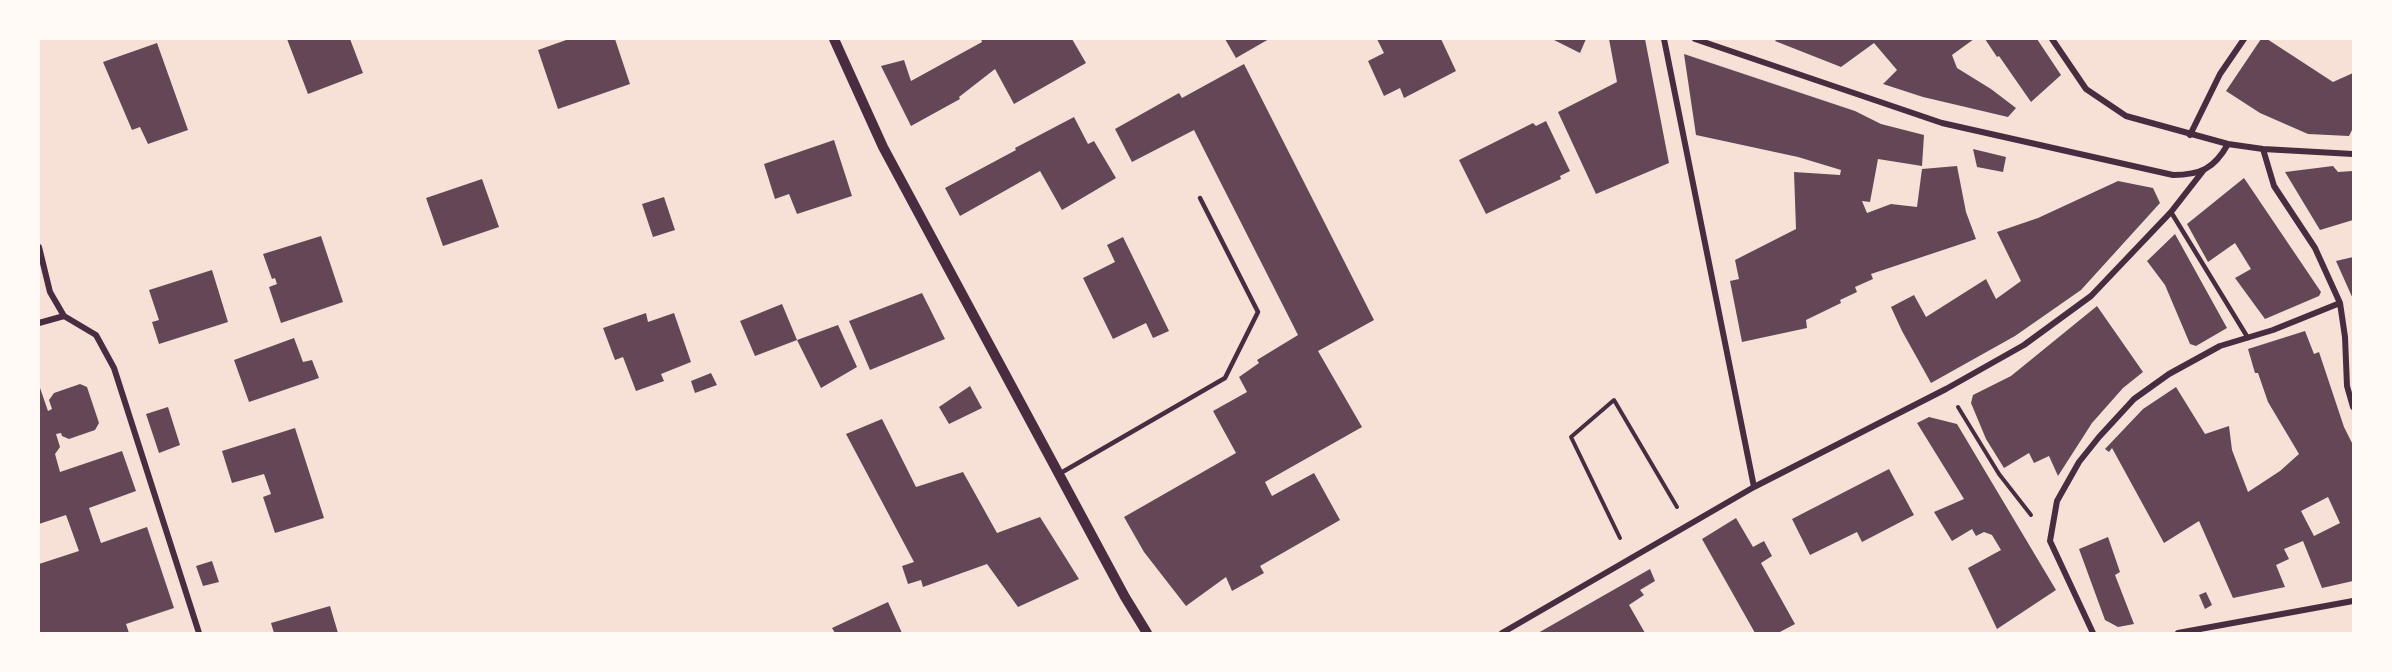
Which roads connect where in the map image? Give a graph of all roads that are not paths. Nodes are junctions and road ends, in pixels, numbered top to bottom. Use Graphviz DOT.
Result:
graph roads {
  1 [pos="834,39"];
  2 [pos="1664,39"];
  3 [pos="1695,39"];
  4 [pos="2052,39"];
  5 [pos="2244,39"];
  6 [pos="2190,135"];
  7 [pos="2228,144"];
  8 [pos="2264,149"];
  9 [pos="2353,154"];
  10 [pos="2203,171"];
  11 [pos="1200,198"];
  12 [pos="2171,213"];
  13 [pos="39,247"];
  14 [pos="2340,303"];
  15 [pos="64,316"];
  16 [pos="39,323"];
  17 [pos="2247,338"];
  18 [pos="2353,407"];
  19 [pos="1059,474"];
  20 [pos="1754,487"];
  21 [pos="2353,601"];
  22 [pos="199,633"];
  23 [pos="1147,633"];
  24 [pos="1502,633"];
  25 [pos="2093,633"];
  26 [pos="2178,633"];
  1 -- 19 [label="street"];
  2 -- 20 [label="street"];
  3 -- 10 [label="street"];
  4 -- 6 [label="street"];
  5 -- 6 [label="street"];
  6 -- 7 [label="street"];
  7 -- 8 [label="street"];
  7 -- 10 [label="street"];
  8 -- 9 [label="street"];
  8 -- 14 [label="street"];
  10 -- 12 [label="street"];
  11 -- 19 [label="lane"];
  12 -- 17 [label="lane"];
  12 -- 20 [label="street"];
  13 -- 15 [label="street"];
  14 -- 17 [label="street"];
  14 -- 18 [label="street"];
  15 -- 16 [label="street"];
  15 -- 22 [label="street"];
  17 -- 25 [label="street"];
  19 -- 23 [label="street"];
  20 -- 24 [label="street"];
  21 -- 26 [label="street"];
}
